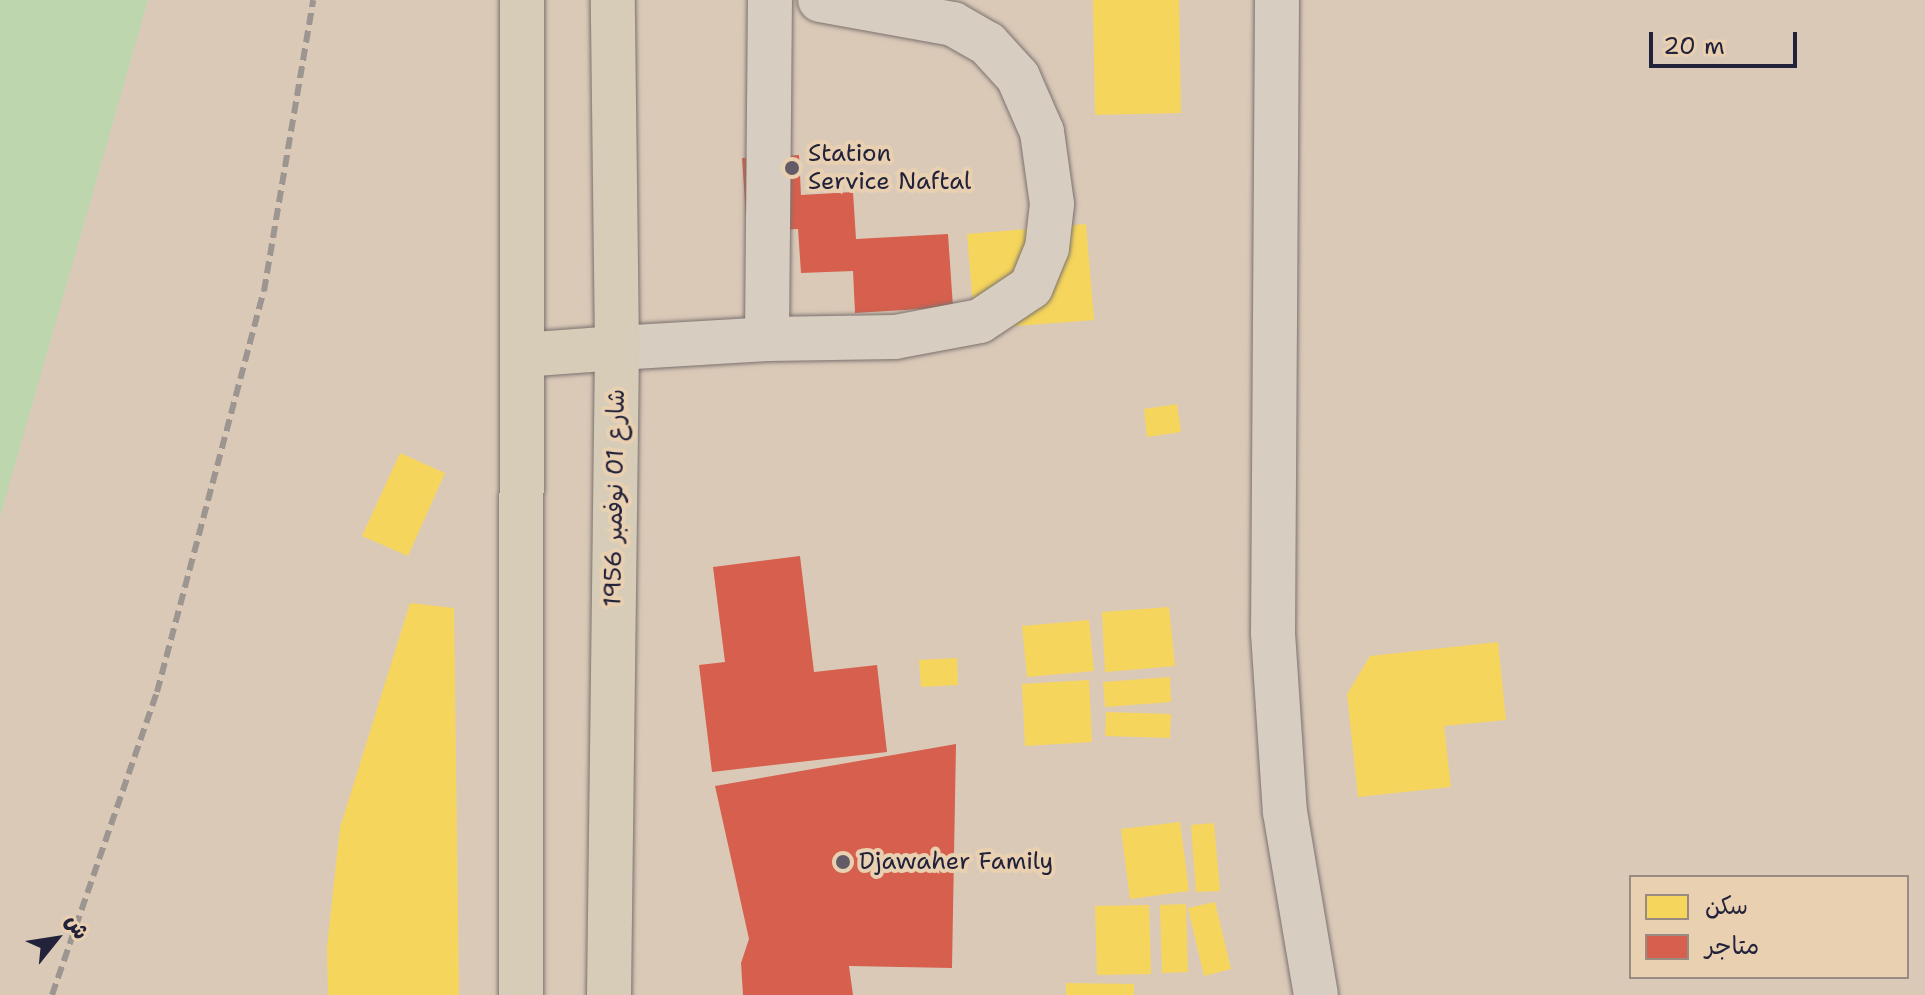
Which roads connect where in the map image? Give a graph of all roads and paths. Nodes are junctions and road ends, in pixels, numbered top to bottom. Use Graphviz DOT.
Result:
graph roads {
  1 [pos="522,0"];
  2 [pos="613,0"];
  3 [pos="770,0"];
  4 [pos="820,0"];
  5 [pos="1277,0"];
  6 [pos="767,339"];
  7 [pos="617,348"];
  8 [pos="522,355"];
  9 [pos="521,995"];
  10 [pos="609,995"];
  11 [pos="1316,995"];
  1 -- 8 [label="main road"];
  2 -- 7 [label="main road, شارع 01 نوفمبر 1956"];
  3 -- 6 [label="street"];
  4 -- 6 [label="street"];
  5 -- 11 [label="street"];
  6 -- 7 [label="street"];
  7 -- 8 [label="main road"];
  7 -- 10 [label="main road, شارع 01 نوفمبر 1956"];
  8 -- 9 [label="main road"];
}
